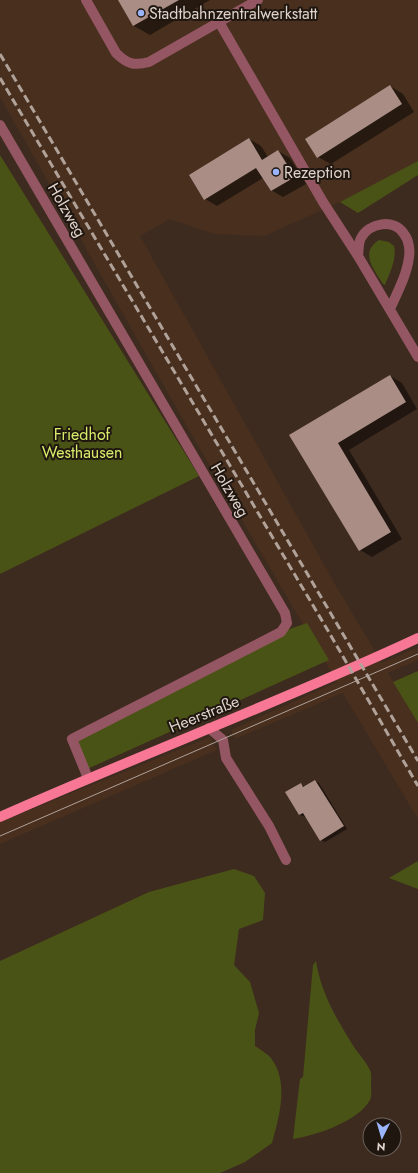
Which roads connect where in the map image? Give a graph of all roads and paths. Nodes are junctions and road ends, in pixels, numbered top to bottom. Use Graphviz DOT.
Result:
graph roads {
  1 [pos="86,0"];
  2 [pos="258,0"];
  3 [pos="219,22"];
  4 [pos="0,125"];
  5 [pos="358,256"];
  6 [pos="390,309"];
  7 [pos="418,357"];
  8 [pos="418,638"];
  9 [pos="209,728"];
  10 [pos="88,778"];
  11 [pos="0,817"];
  12 [pos="286,860"];
  1 -- 3 [label="lane"];
  2 -- 3 [label="lane"];
  3 -- 5 [label="lane"];
  4 -- 10 [label="lane, Holzweg"];
  5 -- 6 [label="lane"];
  5 -- 6 [label="lane"];
  6 -- 7 [label="lane"];
  8 -- 9 [label="main road, Heerstraße"];
  9 -- 10 [label="main road, Heerstraße"];
  9 -- 12 [label="lane"];
  10 -- 11 [label="main road, Heerstraße"];
}
